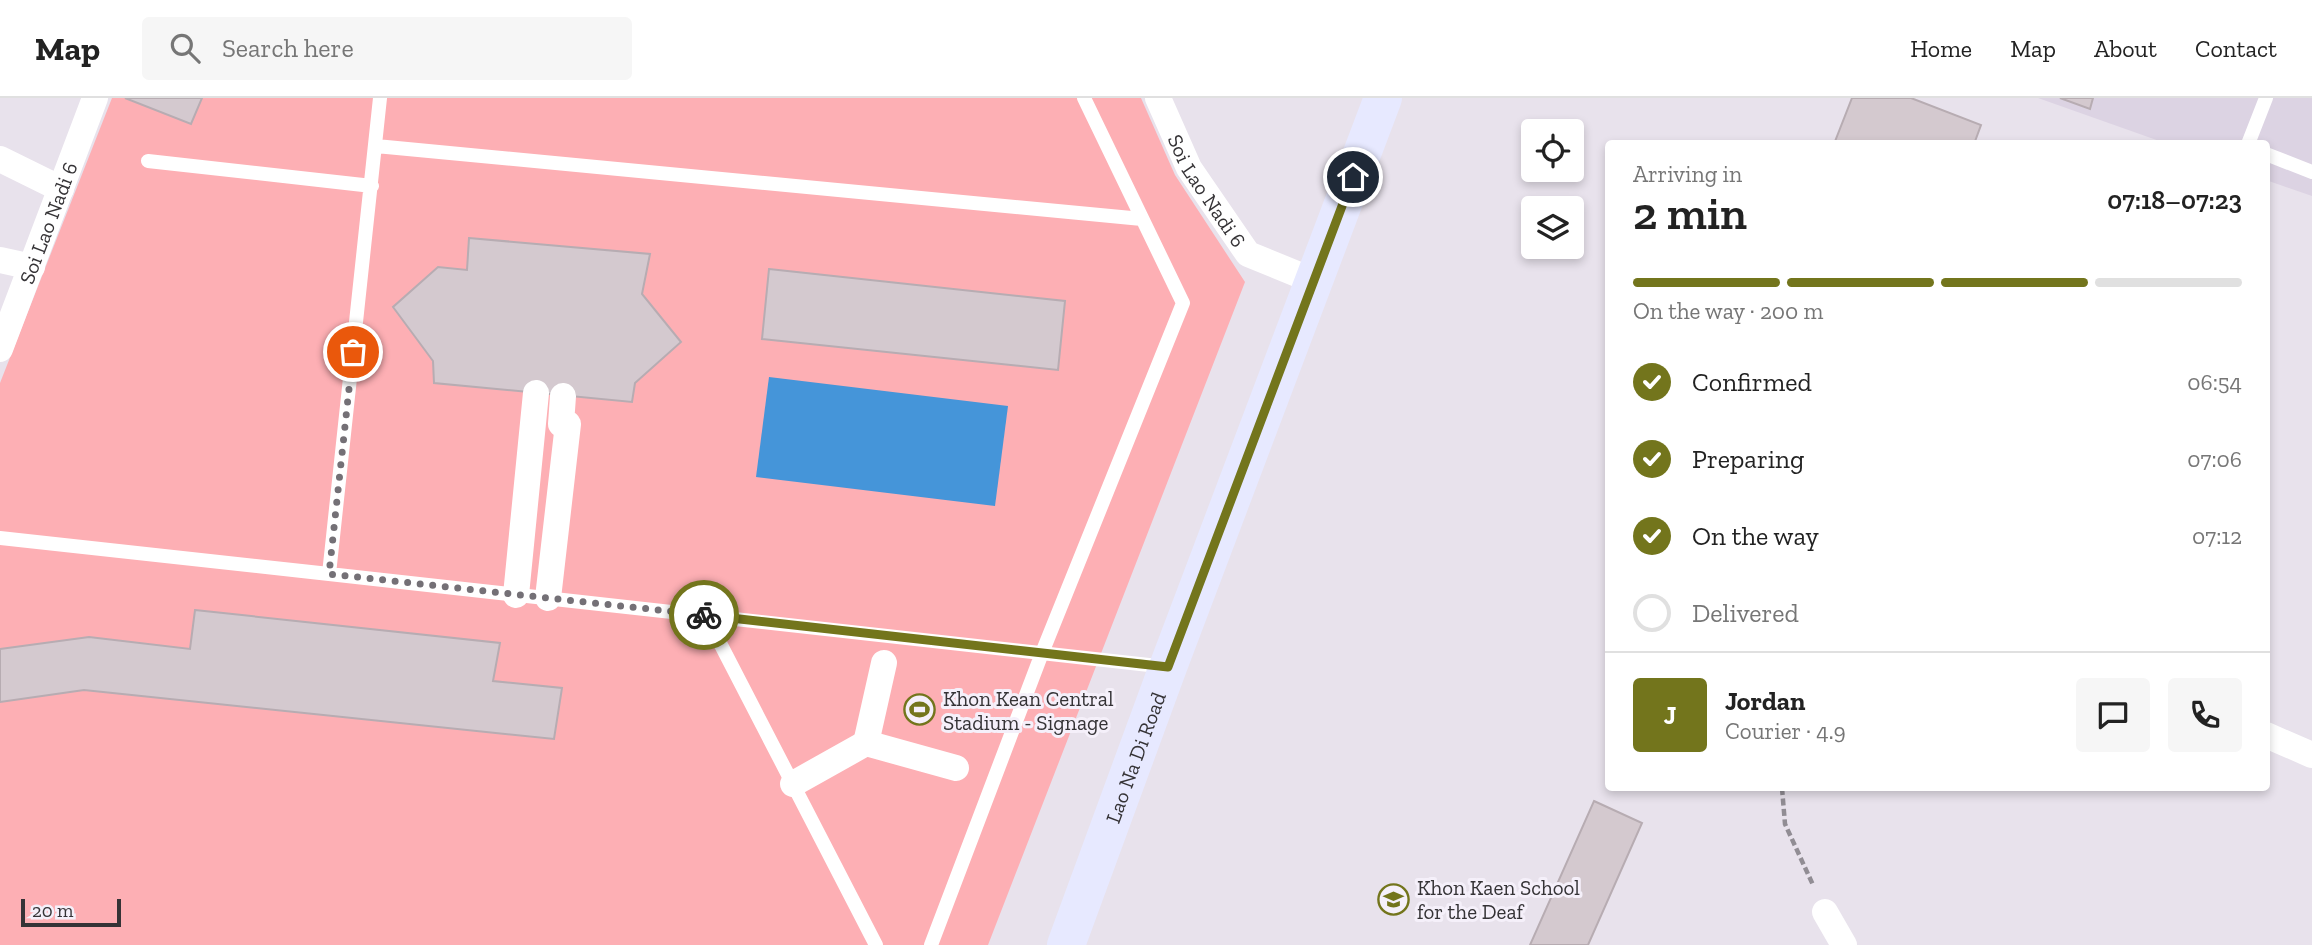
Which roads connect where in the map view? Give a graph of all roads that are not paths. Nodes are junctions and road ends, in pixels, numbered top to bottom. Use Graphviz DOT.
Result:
graph roads {
  1 [pos="95,98"];
  2 [pos="380,98"];
  3 [pos="1084,98"];
  4 [pos="1158,98"];
  5 [pos="1382,98"];
  6 [pos="2266,98"];
  7 [pos="2250,140"];
  8 [pos="376,146"];
  9 [pos="2270,156"];
  10 [pos="0,159"];
  11 [pos="148,161"];
  12 [pos="2312,172"];
  13 [pos="372,186"];
  14 [pos="61,188"];
  15 [pos="1142,219"];
  16 [pos="0,260"];
  17 [pos="32,267"];
  18 [pos="1314,281"];
  19 [pos="0,349"];
  20 [pos="536,393"];
  21 [pos="563,396"];
  22 [pos="0,538"];
  23 [pos="329,574"];
  24 [pos="516,595"];
  25 [pos="548,598"];
  26 [pos="706,616"];
  27 [pos="1042,653"];
  28 [pos="884,663"];
  29 [pos="1168,667"];
  30 [pos="2270,737"];
  31 [pos="866,743"];
  32 [pos="2312,755"];
  33 [pos="956,768"];
  34 [pos="793,784"];
  35 [pos="1825,912"];
  36 [pos="876,945"];
  37 [pos="931,945"];
  38 [pos="1066,945"];
  39 [pos="1844,945"];
  1 -- 14 [label="street, Soi Lao Nadi 6"];
  2 -- 8 [label="lane"];
  3 -- 15 [label="lane"];
  4 -- 18 [label="street, Soi Lao Nadi 6"];
  5 -- 18 [label="main road, Lao Na Di Road"];
  6 -- 7 [label="lane"];
  8 -- 13 [label="lane"];
  8 -- 15 [label="lane"];
  9 -- 12 [label="lane"];
  10 -- 14 [label="street"];
  11 -- 13 [label="lane"];
  13 -- 23 [label="lane"];
  14 -- 17 [label="street, Soi Lao Nadi 6"];
  15 -- 27 [label="lane"];
  16 -- 17 [label="street"];
  17 -- 19 [label="street, Soi Lao Nadi 6"];
  18 -- 29 [label="main road, Lao Na Di Road"];
  20 -- 24 [label="street"];
  21 -- 25 [label="street"];
  22 -- 23 [label="lane"];
  23 -- 24 [label="lane"];
  24 -- 25 [label="lane"];
  25 -- 26 [label="lane"];
  26 -- 27 [label="lane"];
  26 -- 34 [label="lane"];
  27 -- 29 [label="lane"];
  27 -- 37 [label="lane"];
  28 -- 31 [label="street"];
  29 -- 38 [label="main road, Lao Na Di Road"];
  30 -- 32 [label="street"];
  31 -- 33 [label="street"];
  31 -- 34 [label="street"];
  34 -- 36 [label="lane"];
  35 -- 39 [label="street"];
}
